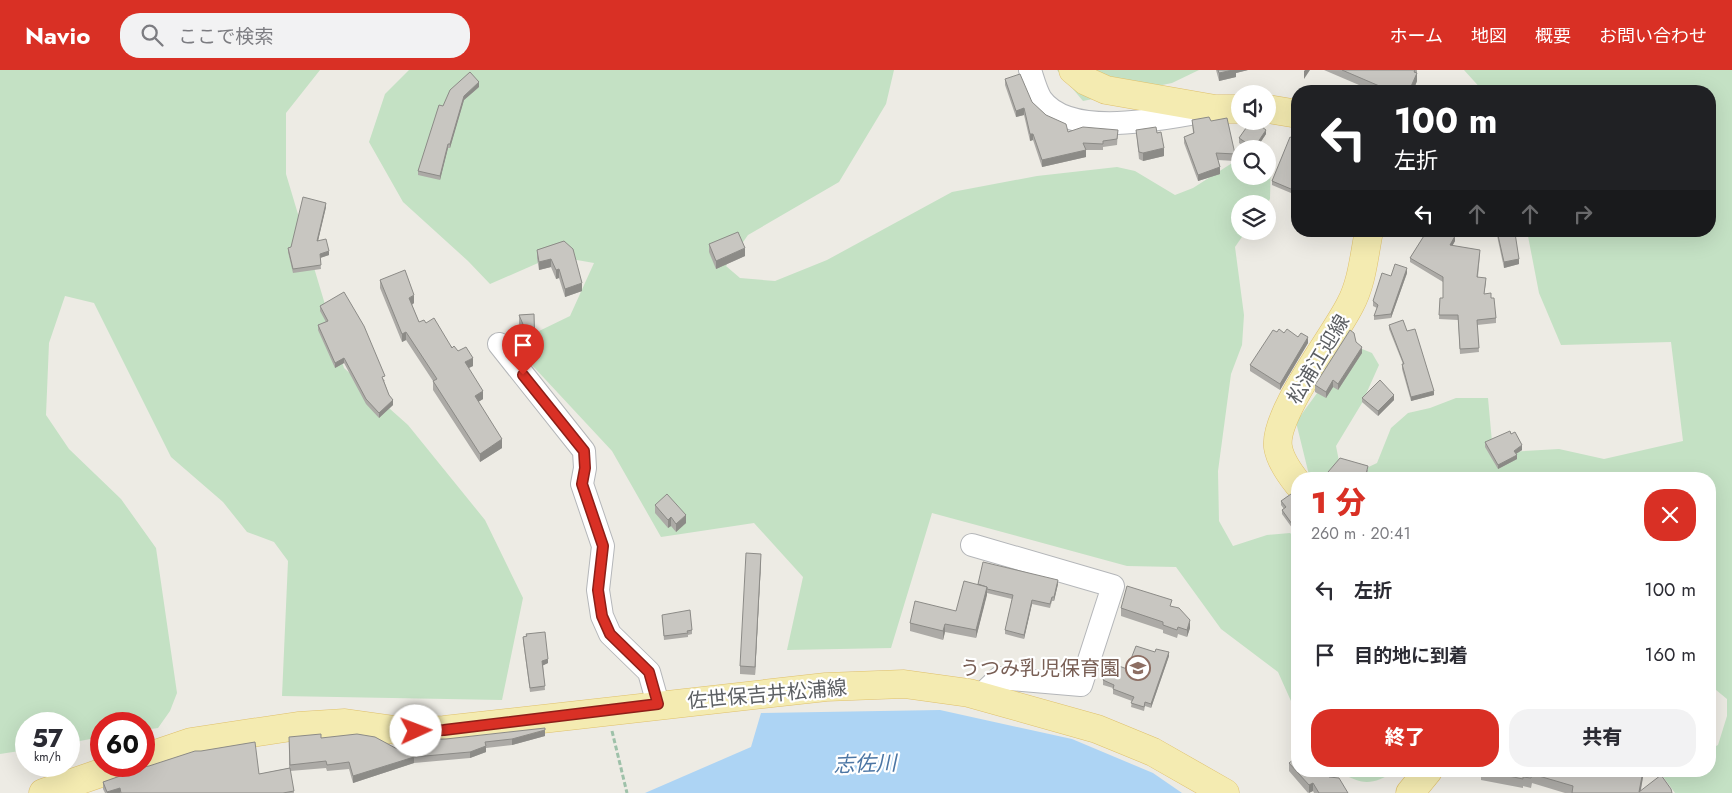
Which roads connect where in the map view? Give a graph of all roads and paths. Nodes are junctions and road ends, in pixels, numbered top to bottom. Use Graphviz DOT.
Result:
graph roads {
  1 [pos="1030,70"];
  2 [pos="1073,70"];
  3 [pos="1227,109"];
  4 [pos="1276,110"];
  5 [pos="1291,113"];
  6 [pos="1368,237"];
  7 [pos="499,344"];
  8 [pos="1291,475"];
  9 [pos="972,546"];
  10 [pos="980,696"];
  11 [pos="658,704"];
  12 [pos="607,711"];
  13 [pos="155,754"];
  14 [pos="90,777"];
  15 [pos="1423,777"];
  16 [pos="43,793"];
  17 [pos="628,793"];
  18 [pos="1225,793"];
  19 [pos="1410,793"];
  1 -- 3 [label="street"];
  2 -- 3 [label="main road"];
  4 -- 5 [label="main road"];
  6 -- 8 [label="main road, 松浦江迎線"];
  7 -- 11 [label="street"];
  9 -- 10 [label="street"];
  10 -- 11 [label="main road, 佐世保吉井松浦線"];
  10 -- 18 [label="main road, 佐世保吉井松浦線"];
  11 -- 12 [label="main road, 佐世保吉井松浦線"];
  12 -- 13 [label="main road, 佐世保吉井松浦線"];
  12 -- 17 [label="path"];
  14 -- 16 [label="main road"];
  15 -- 19 [label="main road"];
}
